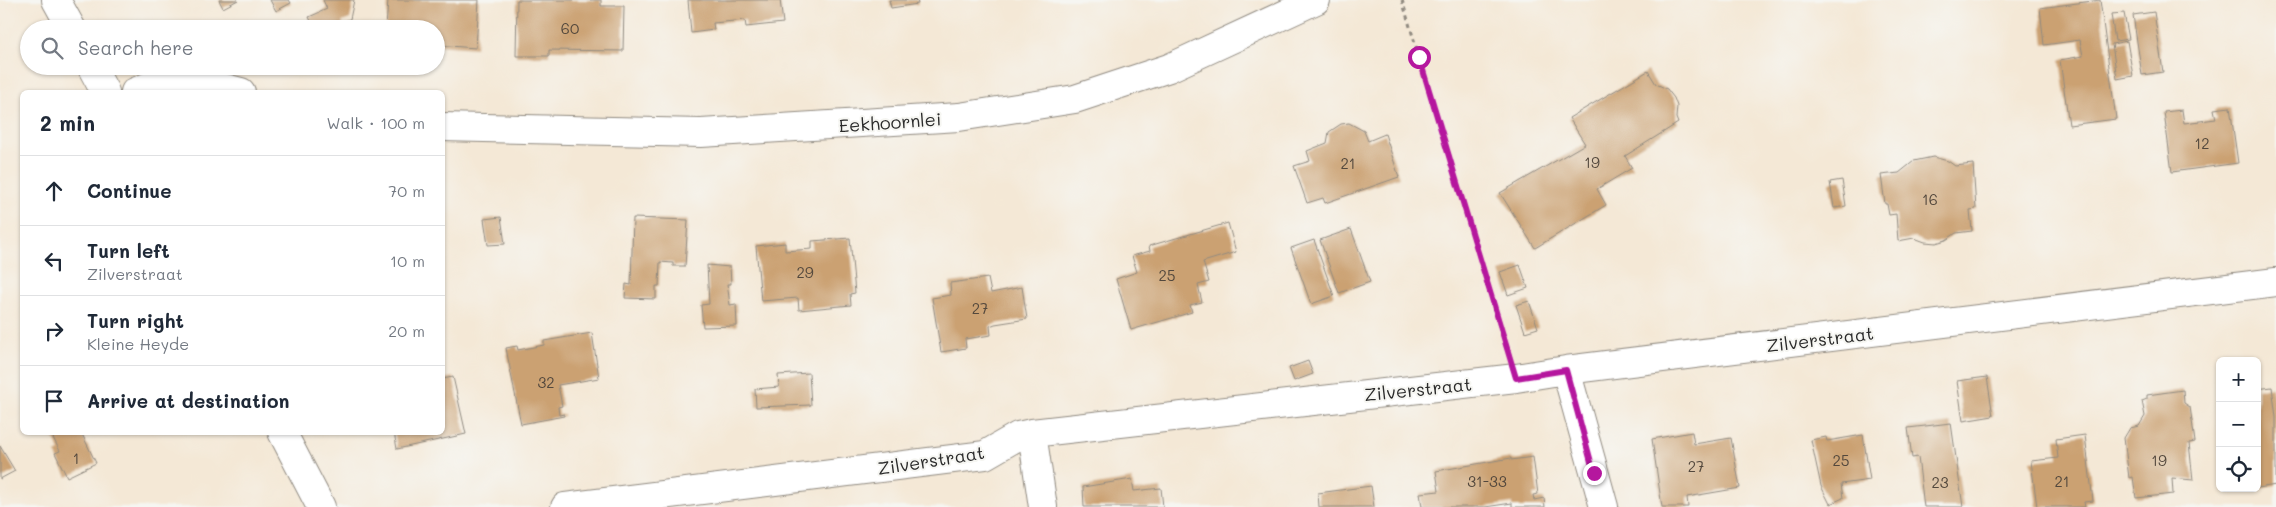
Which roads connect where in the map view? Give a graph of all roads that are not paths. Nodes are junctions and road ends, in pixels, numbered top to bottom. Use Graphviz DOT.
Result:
graph roads {
  1 [pos="56,0"];
  2 [pos="1316,0"];
  3 [pos="67,20"];
  4 [pos="96,75"];
  5 [pos="175,75"];
  6 [pos="175,75"];
  7 [pos="104,90"];
  8 [pos="140,90"];
  9 [pos="233,90"];
  10 [pos="445,127"];
  11 [pos="2276,282"];
  12 [pos="1566,370"];
  13 [pos="1032,433"];
  14 [pos="284,435"];
  15 [pos="321,507"];
  16 [pos="565,507"];
  17 [pos="1043,507"];
  18 [pos="1604,507"];
  1 -- 3 [label="street"];
  2 -- 10 [label="street, Eekhoornlei"];
  4 -- 7 [label="street"];
  5 -- 9 [label="street"];
  6 -- 8 [label="street"];
  11 -- 12 [label="street, Zilverstraat"];
  12 -- 13 [label="street, Zilverstraat"];
  12 -- 18 [label="street"];
  13 -- 16 [label="street, Zilverstraat"];
  13 -- 17 [label="street"];
  14 -- 15 [label="street"];
}
